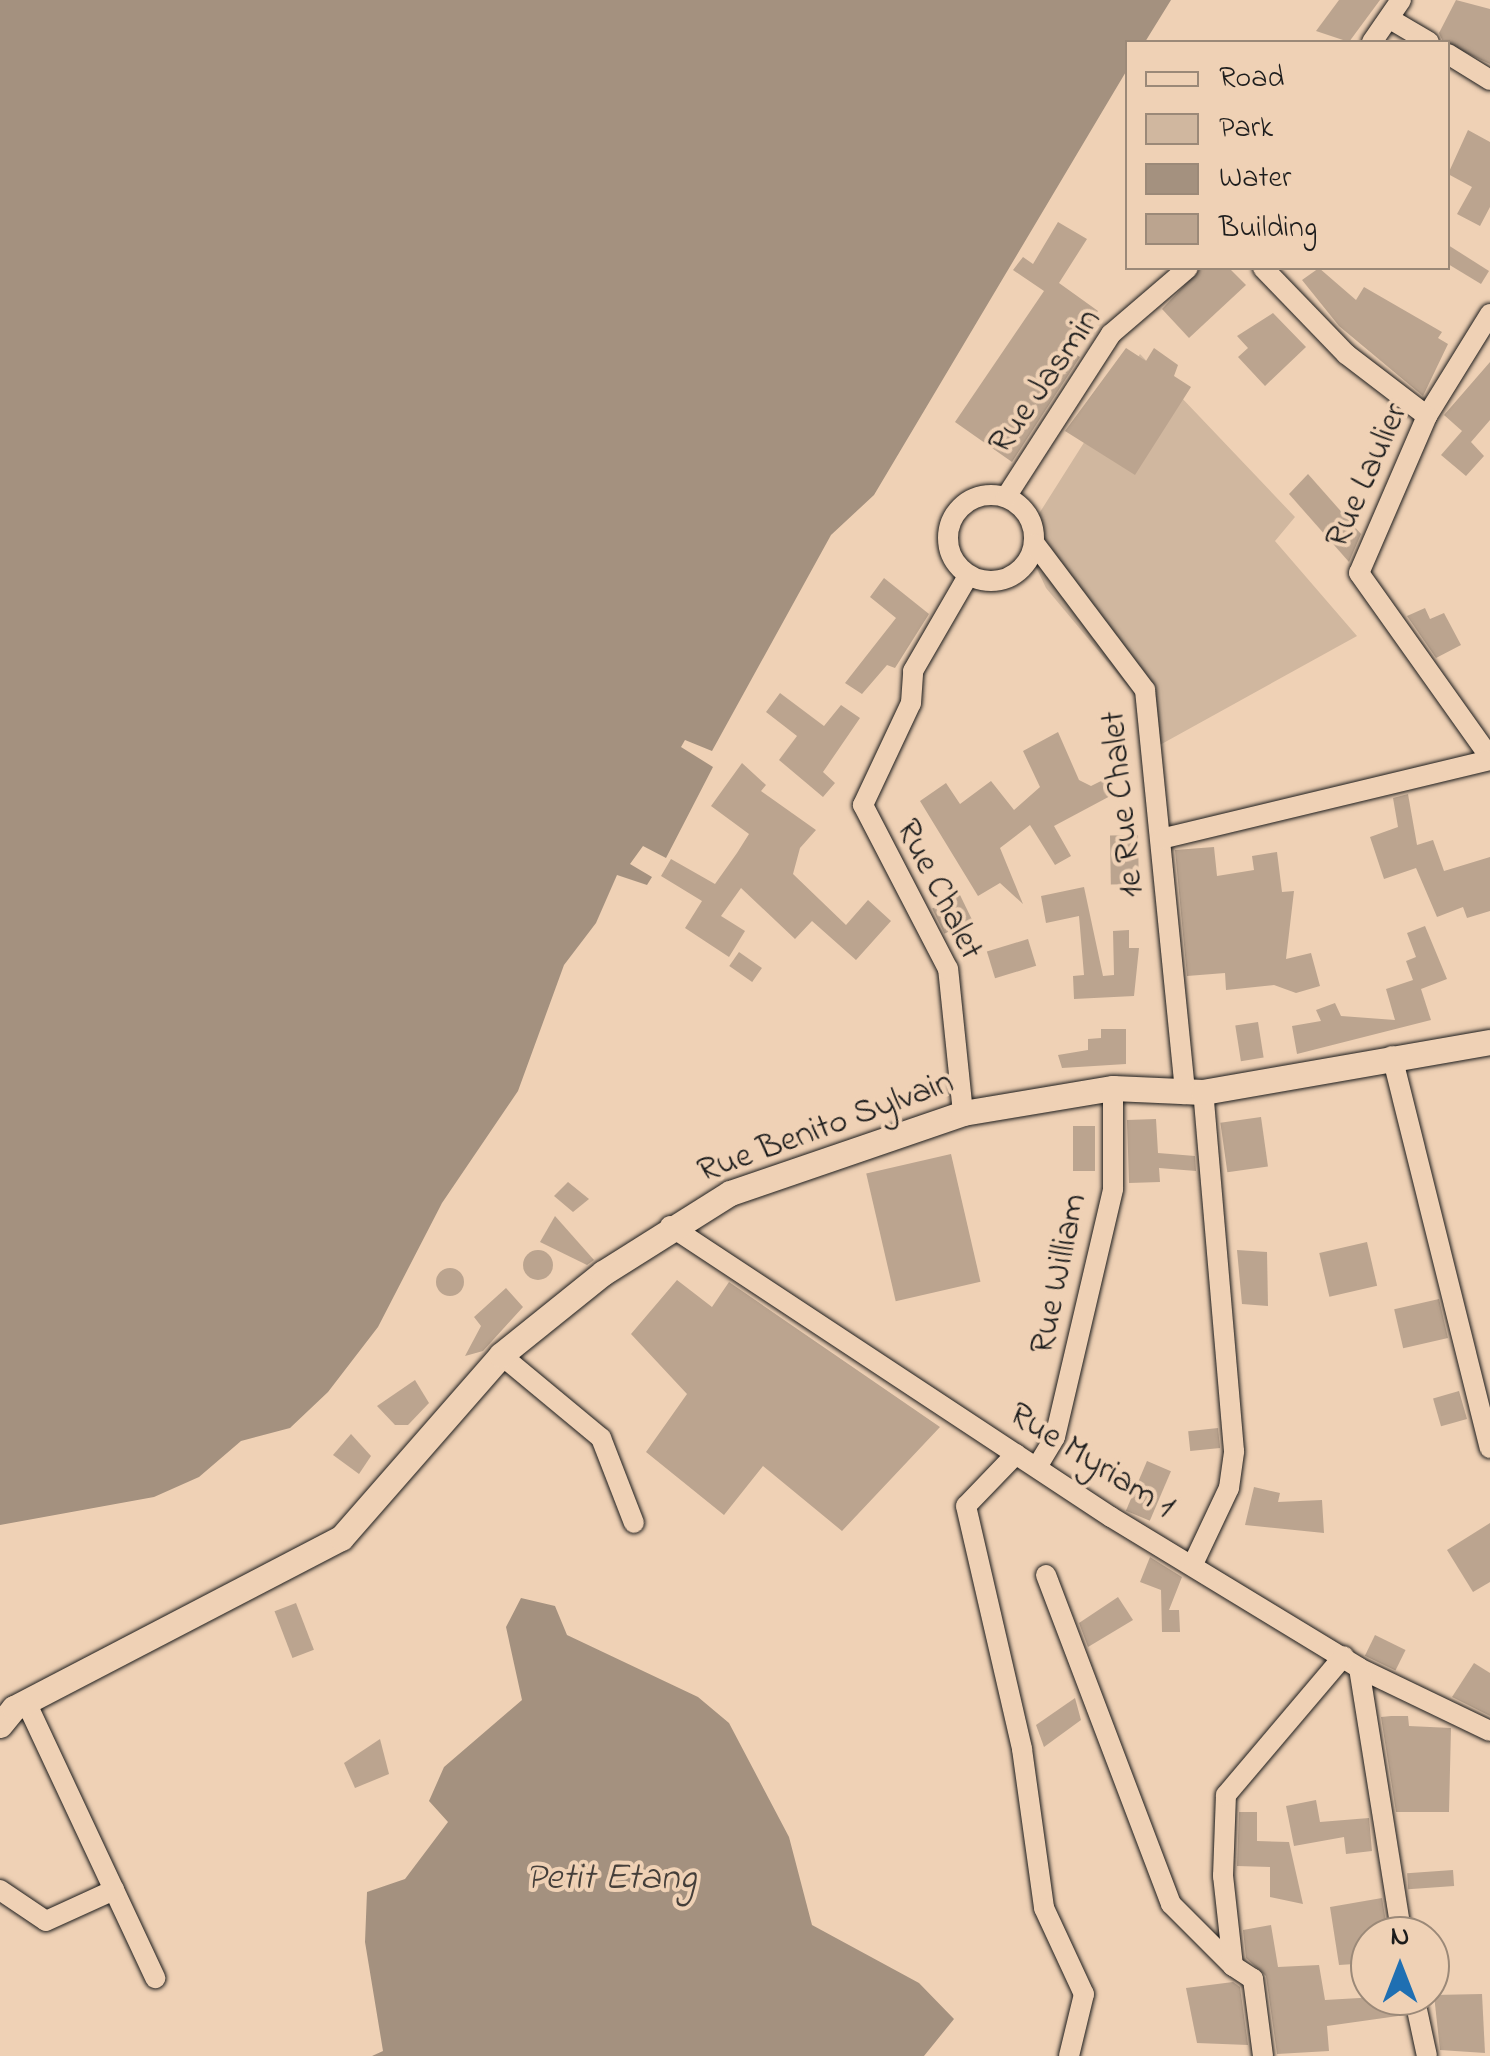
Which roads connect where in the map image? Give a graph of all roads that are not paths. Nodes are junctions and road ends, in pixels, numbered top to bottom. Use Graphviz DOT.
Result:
graph roads {
  1 [pos="1395,9"];
  2 [pos="1373,40"];
  3 [pos="1427,40"];
  4 [pos="1450,55"];
  5 [pos="1490,80"];
  6 [pos="1186,270"];
  7 [pos="1266,270"];
  8 [pos="1490,314"];
  9 [pos="1427,416"];
  10 [pos="1006,497"];
  11 [pos="1035,544"];
  12 [pos="968,576"];
  13 [pos="1490,758"];
  14 [pos="1160,839"];
  15 [pos="1490,1042"];
  16 [pos="1392,1056"];
  17 [pos="1112,1088"];
  18 [pos="1194,1093"];
  19 [pos="962,1113"];
  20 [pos="670,1226"];
  21 [pos="501,1356"];
  22 [pos="1490,1448"];
  23 [pos="1016,1454"];
  24 [pos="1037,1467"];
  25 [pos="634,1523"];
  26 [pos="1194,1562"];
  27 [pos="1046,1576"];
  28 [pos="1352,1662"];
  29 [pos="26,1702"];
  30 [pos="0,1725"];
  31 [pos="1490,1731"];
  32 [pos="0,1890"];
  33 [pos="114,1890"];
  34 [pos="1398,1916"];
  35 [pos="1233,1966"];
  36 [pos="155,1978"];
  37 [pos="1418,2016"];
  38 [pos="1069,2056"];
  39 [pos="1263,2056"];
  40 [pos="1426,2056"];
  1 -- 2 [label="street"];
  1 -- 3 [label="street"];
  4 -- 5 [label="street"];
  6 -- 10 [label="street, Rue Jasmin"];
  7 -- 9 [label="street"];
  8 -- 9 [label="street, Rue Laulier"];
  9 -- 13 [label="street, Rue Laulier"];
  10 -- 11 [label="street"];
  10 -- 12 [label="street"];
  11 -- 12 [label="street"];
  11 -- 14 [label="street, 1e Rue Chalet"];
  12 -- 19 [label="street, Rue Chalet"];
  13 -- 14 [label="street, Rue Laulier"];
  14 -- 18 [label="street, 1e Rue Chalet"];
  15 -- 16 [label="main road, Rue Benito Sylvain"];
  16 -- 18 [label="main road, Rue Benito Sylvain"];
  16 -- 22 [label="street"];
  17 -- 18 [label="main road, Rue Benito Sylvain"];
  17 -- 19 [label="main road, Rue Benito Sylvain"];
  17 -- 24 [label="street, Rue William"];
  18 -- 26 [label="street, 1e Rue Chalet"];
  19 -- 20 [label="main road, Rue Benito Sylvain"];
  20 -- 21 [label="main road, Rue Benito Sylvain"];
  20 -- 23 [label="street, Rue Myriam 1"];
  21 -- 25 [label="street"];
  21 -- 29 [label="main road, Rue Benito Sylvain"];
  23 -- 24 [label="street, Rue Myriam 1"];
  23 -- 38 [label="street"];
  24 -- 26 [label="street, Rue Myriam 1"];
  26 -- 28 [label="street, Rue Myriam 1"];
  27 -- 35 [label="street"];
  28 -- 31 [label="street, Rue Myriam 1"];
  28 -- 34 [label="street"];
  28 -- 35 [label="street"];
  29 -- 30 [label="main road, Rue Benito Sylvain"];
  29 -- 33 [label="street"];
  32 -- 33 [label="street"];
  33 -- 36 [label="street"];
  35 -- 39 [label="street"];
  37 -- 40 [label="street"];
}
